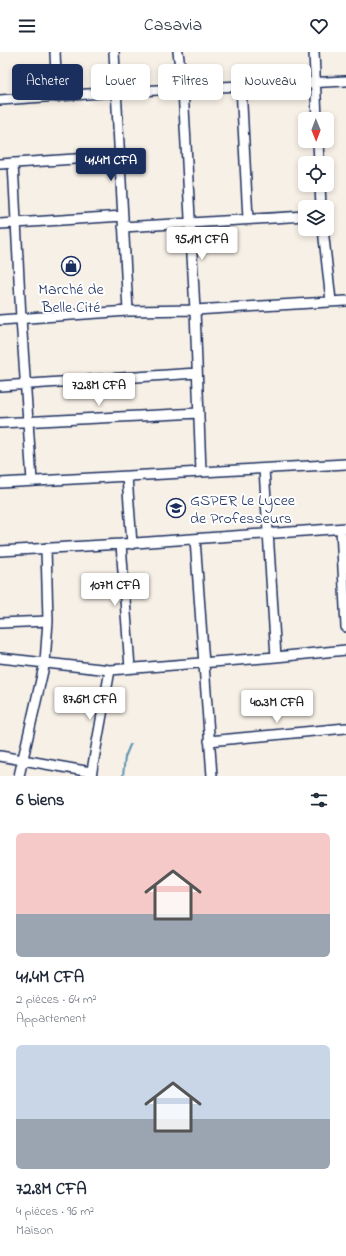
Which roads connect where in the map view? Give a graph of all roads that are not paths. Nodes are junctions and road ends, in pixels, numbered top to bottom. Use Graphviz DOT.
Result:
graph roads {
  1 [pos="55,52"];
  2 [pos="114,52"];
  3 [pos="178,52"];
  4 [pos="314,52"];
  5 [pos="56,64"];
  6 [pos="115,64"];
  7 [pos="180,64"];
  8 [pos="346,81"];
  9 [pos="311,82"];
  10 [pos="316,82"];
  11 [pos="12,99"];
  12 [pos="0,100"];
  13 [pos="116,100"];
  14 [pos="184,100"];
  15 [pos="242,100"];
  16 [pos="317,112"];
  17 [pos="120,156"];
  18 [pos="13,163"];
  19 [pos="0,164"];
  20 [pos="123,216"];
  21 [pos="298,216"];
  22 [pos="248,219"];
  23 [pos="17,223"];
  24 [pos="190,223"];
  25 [pos="0,224"];
  26 [pos="123,227"];
  27 [pos="324,236"];
  28 [pos="331,301"];
  29 [pos="346,301"];
  30 [pos="195,310"];
  31 [pos="128,311"];
  32 [pos="21,318"];
  33 [pos="0,320"];
  34 [pos="198,373"];
  35 [pos="25,384"];
  36 [pos="0,386"];
  37 [pos="199,413"];
  38 [pos="27,422"];
  39 [pos="0,423"];
  40 [pos="346,464"];
  41 [pos="264,469"];
  42 [pos="201,472"];
  43 [pos="127,477"];
  44 [pos="32,481"];
  45 [pos="0,483"];
  46 [pos="343,529"];
  47 [pos="269,533"];
  48 [pos="195,539"];
  49 [pos="121,544"];
  50 [pos="132,544"];
  51 [pos="46,548"];
  52 [pos="0,552"];
  53 [pos="48,621"];
  54 [pos="0,623"];
  55 [pos="346,627"];
  56 [pos="346,650"];
  57 [pos="276,657"];
  58 [pos="0,658"];
  59 [pos="45,662"];
  60 [pos="204,663"];
  61 [pos="130,668"];
  62 [pos="110,670"];
  63 [pos="346,728"];
  64 [pos="209,740"];
  65 [pos="0,756"];
  66 [pos="22,760"];
  67 [pos="91,774"];
  68 [pos="19,776"];
  69 [pos="212,776"];
  1 -- 5 [label="street"];
  2 -- 6 [label="street"];
  3 -- 7 [label="street"];
  4 -- 10 [label="street"];
  8 -- 10 [label="street"];
  9 -- 10 [label="street"];
  10 -- 16 [label="street"];
  11 -- 12 [label="street"];
  13 -- 17 [label="street"];
  14 -- 24 [label="street"];
  15 -- 22 [label="street"];
  17 -- 18 [label="street"];
  17 -- 20 [label="street"];
  18 -- 19 [label="street"];
  18 -- 23 [label="street"];
  20 -- 23 [label="street"];
  20 -- 26 [label="street"];
  21 -- 22 [label="street"];
  22 -- 24 [label="street"];
  23 -- 25 [label="street"];
  23 -- 32 [label="street"];
  24 -- 26 [label="street"];
  24 -- 30 [label="street"];
  26 -- 31 [label="street"];
  27 -- 28 [label="street"];
  28 -- 29 [label="street"];
  28 -- 30 [label="street"];
  30 -- 31 [label="street"];
  30 -- 34 [label="street"];
  31 -- 32 [label="street"];
  32 -- 33 [label="street"];
  32 -- 35 [label="street"];
  34 -- 35 [label="street"];
  34 -- 37 [label="street"];
  35 -- 36 [label="street"];
  35 -- 38 [label="street"];
  37 -- 38 [label="street"];
  37 -- 42 [label="street"];
  38 -- 39 [label="street"];
  38 -- 44 [label="street"];
  40 -- 41 [label="street"];
  41 -- 42 [label="street"];
  41 -- 47 [label="street"];
  42 -- 43 [label="street"];
  43 -- 44 [label="street"];
  43 -- 50 [label="street"];
  44 -- 45 [label="street"];
  46 -- 47 [label="street"];
  46 -- 55 [label="street"];
  47 -- 48 [label="street"];
  47 -- 57 [label="street"];
  48 -- 50 [label="street"];
  48 -- 60 [label="street"];
  49 -- 50 [label="street"];
  49 -- 51 [label="street"];
  49 -- 61 [label="street"];
  51 -- 52 [label="street"];
  51 -- 53 [label="street"];
  53 -- 54 [label="street"];
  53 -- 59 [label="street"];
  56 -- 57 [label="street"];
  57 -- 60 [label="street"];
  58 -- 59 [label="street"];
  59 -- 62 [label="street"];
  59 -- 66 [label="street"];
  60 -- 61 [label="street"];
  60 -- 64 [label="street"];
  61 -- 62 [label="street"];
  62 -- 67 [label="street"];
  63 -- 64 [label="street"];
  64 -- 69 [label="street"];
  65 -- 66 [label="street"];
  66 -- 67 [label="street"];
  66 -- 68 [label="street"];
}
